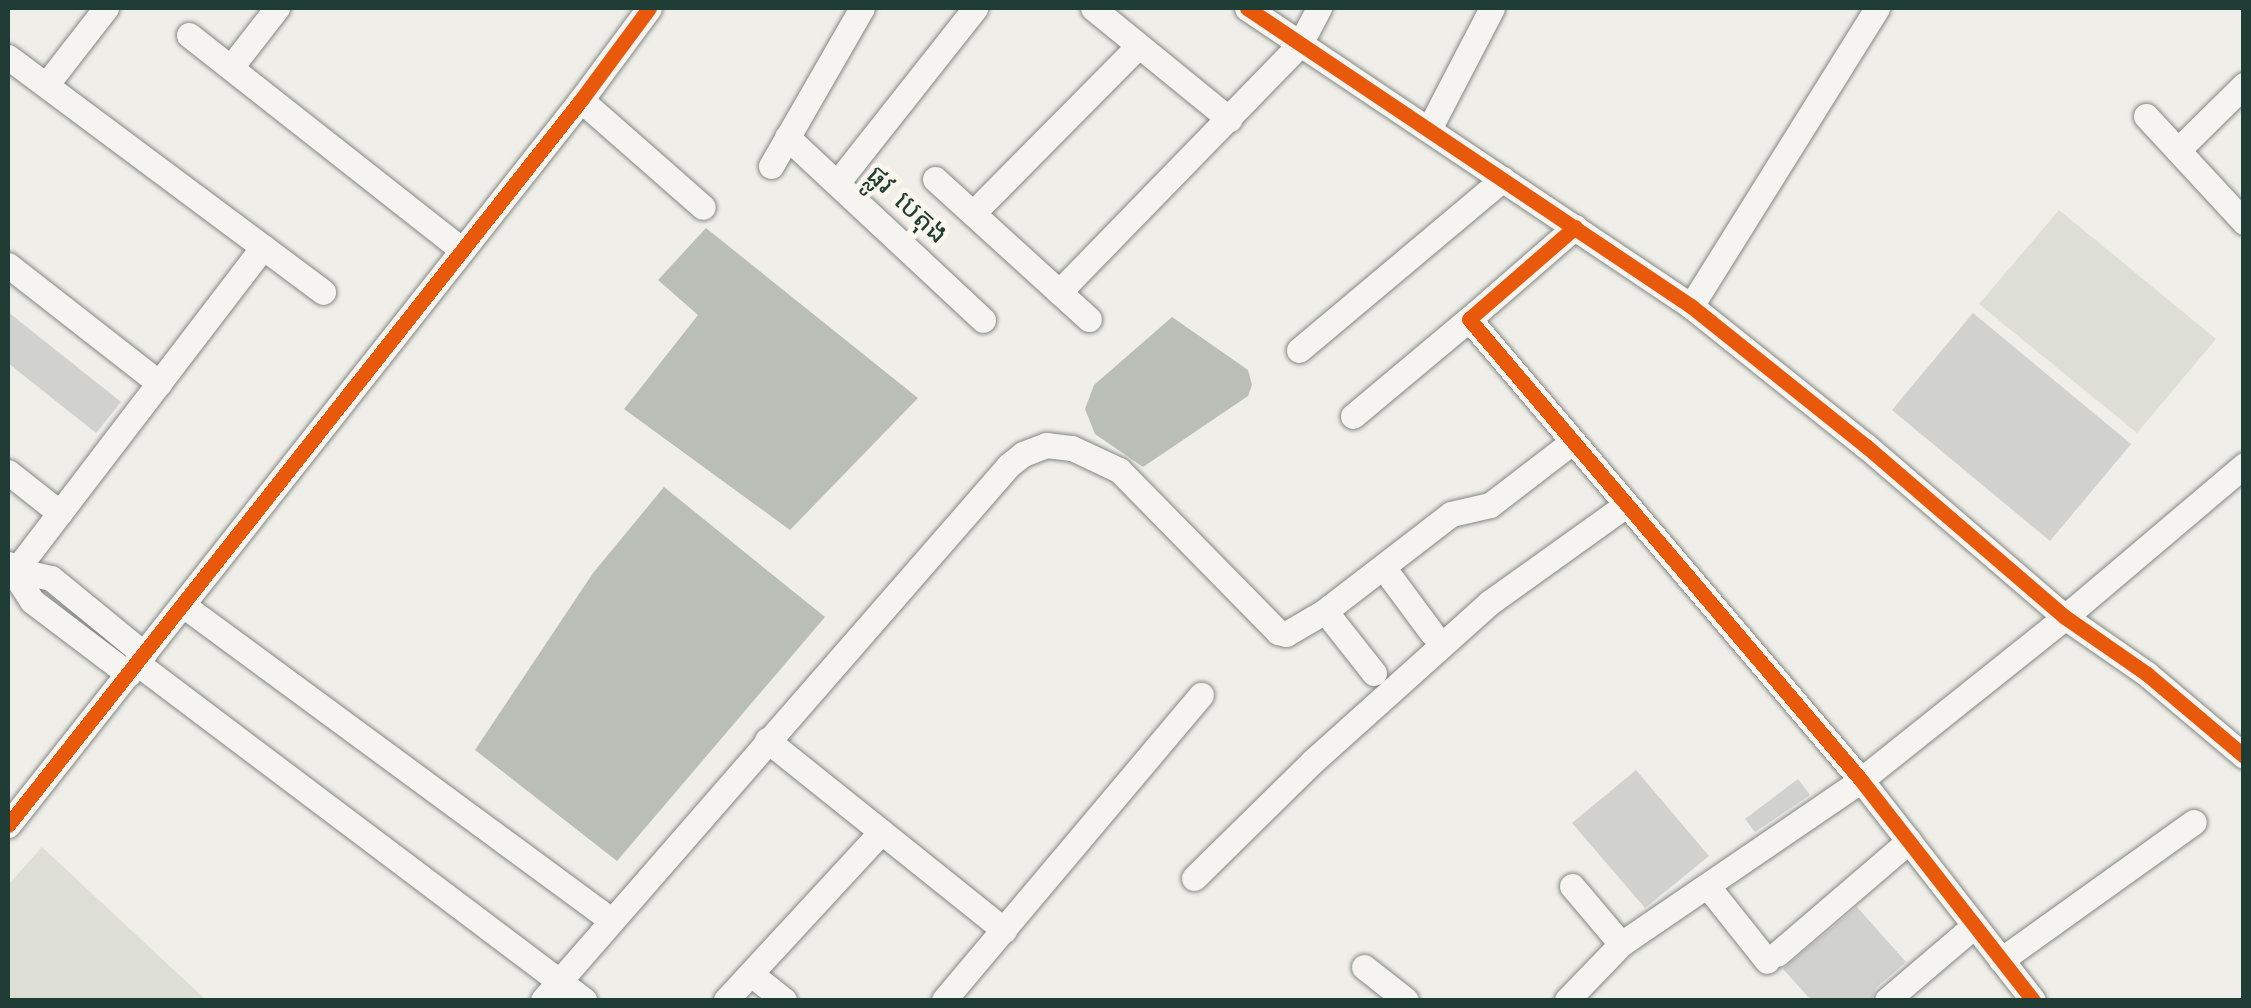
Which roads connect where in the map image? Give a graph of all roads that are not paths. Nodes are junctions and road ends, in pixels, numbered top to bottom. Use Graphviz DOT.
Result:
graph roads {
  1 [pos="106,8"];
  2 [pos="277,8"];
  3 [pos="650,8"];
  4 [pos="862,8"];
  5 [pos="975,8"];
  6 [pos="1093,8"];
  7 [pos="1247,8"];
  8 [pos="1319,8"];
  9 [pos="1492,8"];
  10 [pos="1877,8"];
  11 [pos="189,35"];
  12 [pos="1300,44"];
  13 [pos="1138,46"];
  14 [pos="8,57"];
  15 [pos="230,68"];
  16 [pos="46,85"];
  17 [pos="2244,85"];
  18 [pos="582,100"];
  19 [pos="2146,116"];
  20 [pos="1229,119"];
  21 [pos="1430,129"];
  22 [pos="787,138"];
  23 [pos="2178,150"];
  24 [pos="771,166"];
  25 [pos="1503,179"];
  26 [pos="935,180"];
  27 [pos="837,183"];
  28 [pos="703,207"];
  29 [pos="972,214"];
  30 [pos="2244,222"];
  31 [pos="1574,227"];
  32 [pos="263,248"];
  33 [pos="461,249"];
  34 [pos="8,266"];
  35 [pos="323,292"];
  36 [pos="1059,292"];
  37 [pos="1691,306"];
  38 [pos="1089,319"];
  39 [pos="1469,319"];
  40 [pos="983,320"];
  41 [pos="1298,350"];
  42 [pos="159,383"];
  43 [pos="1353,416"];
  44 [pos="1572,442"];
  45 [pos="2244,466"];
  46 [pos="8,472"];
  47 [pos="1626,505"];
  48 [pos="60,513"];
  49 [pos="12,567"];
  50 [pos="1382,567"];
  51 [pos="183,605"];
  52 [pos="1325,611"];
  53 [pos="2065,617"];
  54 [pos="1432,633"];
  55 [pos="136,664"];
  56 [pos="1374,673"];
  57 [pos="1201,695"];
  58 [pos="767,740"];
  59 [pos="2244,756"];
  60 [pos="1861,780"];
  61 [pos="2194,822"];
  62 [pos="8,825"];
  63 [pos="881,832"];
  64 [pos="1908,841"];
  65 [pos="1194,878"];
  66 [pos="1572,886"];
  67 [pos="1709,888"];
  68 [pos="611,920"];
  69 [pos="1974,926"];
  70 [pos="1004,930"];
  71 [pos="1621,944"];
  72 [pos="2001,960"];
  73 [pos="1364,968"];
  74 [pos="752,974"];
  75 [pos="560,978"];
  76 [pos="951,999"];
  77 [pos="543,1000"];
  78 [pos="584,1000"];
  79 [pos="726,1000"];
  80 [pos="784,1000"];
  81 [pos="1406,1000"];
  82 [pos="1567,1000"];
  83 [pos="1887,1000"];
  84 [pos="2033,1000"];
  1 -- 16 [label="street"];
  2 -- 15 [label="street"];
  3 -- 18 [label="street"];
  4 -- 22 [label="street"];
  5 -- 27 [label="street"];
  6 -- 13 [label="street"];
  7 -- 12 [label="street"];
  8 -- 12 [label="street"];
  9 -- 21 [label="street"];
  10 -- 37 [label="street"];
  11 -- 15 [label="street"];
  12 -- 20 [label="street"];
  12 -- 21 [label="street"];
  13 -- 20 [label="street"];
  13 -- 29 [label="street"];
  14 -- 16 [label="street"];
  15 -- 33 [label="street"];
  16 -- 32 [label="street"];
  17 -- 23 [label="street"];
  18 -- 28 [label="street"];
  18 -- 33 [label="street"];
  19 -- 23 [label="street"];
  20 -- 36 [label="street"];
  21 -- 25 [label="street"];
  22 -- 24 [label="street"];
  22 -- 27 [label="street, ផ្លូវ បេតុង"];
  23 -- 30 [label="street"];
  25 -- 31 [label="street"];
  25 -- 41 [label="street"];
  26 -- 29 [label="street"];
  27 -- 40 [label="street, ផ្លូវ បេតុង"];
  29 -- 36 [label="street"];
  31 -- 37 [label="street"];
  31 -- 39 [label="street"];
  32 -- 35 [label="street"];
  32 -- 42 [label="street"];
  33 -- 51 [label="street"];
  34 -- 42 [label="street"];
  36 -- 38 [label="street"];
  37 -- 53 [label="street"];
  39 -- 43 [label="street"];
  39 -- 44 [label="street"];
  42 -- 48 [label="street"];
  44 -- 47 [label="street"];
  44 -- 50 [label="street"];
  45 -- 53 [label="street"];
  46 -- 48 [label="street"];
  47 -- 60 [label="street"];
  47 -- 65 [label="street"];
  48 -- 49 [label="street"];
  49 -- 55 [label="street"];
  50 -- 52 [label="street"];
  50 -- 54 [label="street"];
  51 -- 55 [label="street"];
  51 -- 68 [label="street"];
  52 -- 56 [label="street"];
  52 -- 58 [label="street"];
  53 -- 59 [label="street"];
  53 -- 60 [label="street"];
  55 -- 62 [label="street"];
  55 -- 75 [label="street"];
  57 -- 70 [label="street"];
  58 -- 63 [label="street"];
  58 -- 68 [label="street"];
  60 -- 64 [label="street"];
  60 -- 67 [label="street"];
  61 -- 72 [label="street"];
  63 -- 70 [label="street"];
  63 -- 74 [label="street"];
  64 -- 67 [label="street"];
  64 -- 69 [label="street"];
  66 -- 71 [label="street"];
  67 -- 71 [label="street"];
  68 -- 75 [label="street"];
  69 -- 72 [label="street"];
  69 -- 83 [label="street"];
  70 -- 76 [label="street"];
  71 -- 82 [label="street"];
  72 -- 84 [label="street"];
  73 -- 81 [label="street"];
  74 -- 79 [label="street"];
  74 -- 80 [label="street"];
  75 -- 77 [label="street"];
  75 -- 78 [label="street"];
}
